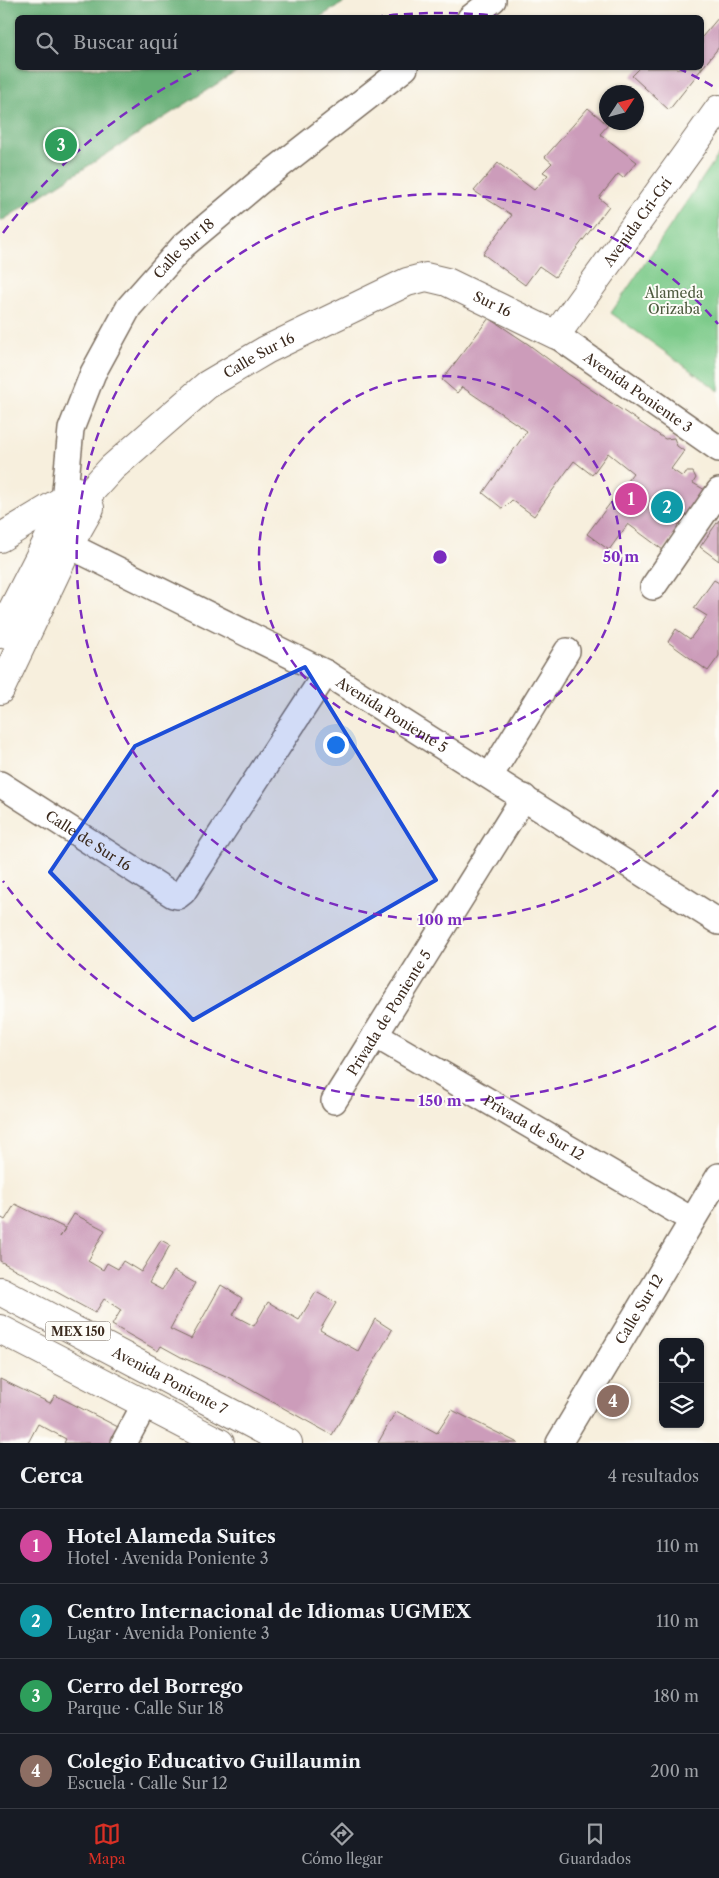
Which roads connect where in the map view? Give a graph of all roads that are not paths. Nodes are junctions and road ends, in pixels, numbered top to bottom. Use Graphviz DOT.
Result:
graph roads {
  1 [pos="493,0"];
  2 [pos="474,15"];
  3 [pos="402,70"];
  4 [pos="719,109"];
  5 [pos="426,277"];
  6 [pos="556,335"];
  7 [pos="719,449"];
  8 [pos="112,468"];
  9 [pos="719,491"];
  10 [pos="64,501"];
  11 [pos="0,538"];
  12 [pos="59,541"];
  13 [pos="653,587"];
  14 [pos="0,634"];
  15 [pos="567,651"];
  16 [pos="326,673"];
  17 [pos="0,690"];
  18 [pos="490,776"];
  19 [pos="0,784"];
  20 [pos="524,797"];
  21 [pos="719,922"];
  22 [pos="375,1036"];
  23 [pos="334,1101"];
  24 [pos="719,1176"];
  25 [pos="692,1220"];
  26 [pos="0,1291"];
  27 [pos="0,1329"];
  28 [pos="145,1404"];
  29 [pos="124,1443"];
  30 [pos="220,1443"];
  31 [pos="288,1443"];
  32 [pos="558,1443"];
  1 -- 2 [label="street"];
  3 -- 10 [label="street, Calle Sur 18"];
  4 -- 6 [label="main road, Avenida Cri-Crí"];
  5 -- 6 [label="main road, Sur 16"];
  5 -- 8 [label="main road, Calle Sur 16"];
  6 -- 7 [label="street, Avenida Poniente 3"];
  8 -- 10 [label="main road"];
  8 -- 12 [label="main road, Calle Sur 16"];
  9 -- 13 [label="street"];
  10 -- 11 [label="main road"];
  12 -- 14 [label="main road, Calle Sur 16"];
  12 -- 16 [label="street, Avenida Poniente 5"];
  12 -- 17 [label="main road, Calle Sur 16"];
  15 -- 18 [label="street"];
  16 -- 18 [label="street, Avenida Poniente 5"];
  16 -- 19 [label="street, Calle de Sur 16"];
  18 -- 20 [label="street, Avenida Poniente 5"];
  20 -- 21 [label="street, Avenida Poniente 5"];
  20 -- 22 [label="street, Privada de Poniente 5"];
  22 -- 23 [label="street, Privada de Poniente 5"];
  22 -- 25 [label="street, Privada de Sur 12"];
  24 -- 25 [label="street, Calle Sur 12"];
  25 -- 32 [label="street, Calle Sur 12"];
  26 -- 31 [label="main road, Avenida Poniente 7 / MEX 150"];
  27 -- 28 [label="main road, MEX 150"];
  28 -- 29 [label="street"];
  28 -- 30 [label="main road, MEX 150"];
}
